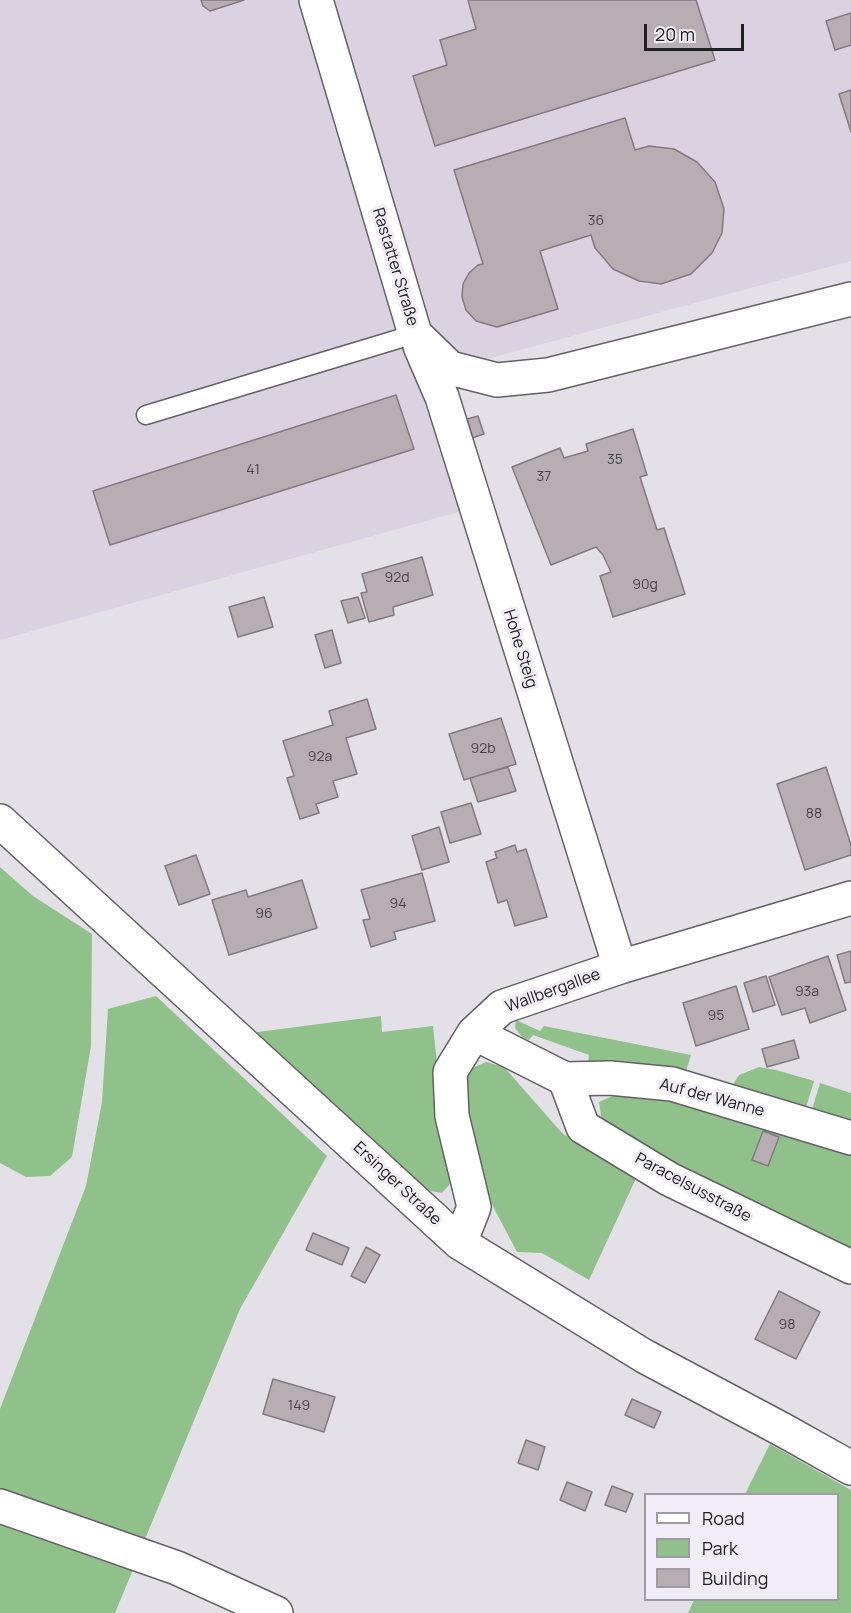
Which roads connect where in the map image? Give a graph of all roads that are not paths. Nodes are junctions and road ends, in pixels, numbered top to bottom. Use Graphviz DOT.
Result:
graph roads {
  1 [pos="316,0"];
  2 [pos="851,299"];
  3 [pos="415,334"];
  4 [pos="146,415"];
  5 [pos="0,821"];
  6 [pos="851,897"];
  7 [pos="620,967"];
  8 [pos="474,1033"];
  9 [pos="565,1079"];
  10 [pos="851,1138"];
  11 [pos="460,1243"];
  12 [pos="851,1267"];
  13 [pos="851,1468"];
  14 [pos="0,1506"];
  15 [pos="276,1613"];
  1 -- 3 [label="street, Rastatter Straße"];
  2 -- 3 [label="street, Rastatter Straße"];
  3 -- 4 [label="lane"];
  3 -- 7 [label="street, Hohe Steig"];
  5 -- 11 [label="street, Ersinger Straße"];
  6 -- 7 [label="street, Wallbergallee"];
  7 -- 8 [label="street, Wallbergallee"];
  8 -- 9 [label="street, Auf der Wanne"];
  8 -- 11 [label="street, Wallbergallee"];
  9 -- 10 [label="street, Auf der Wanne"];
  9 -- 12 [label="street, Paracelsusstraße"];
  11 -- 13 [label="street, Ersinger Straße"];
  14 -- 15 [label="street"];
}
